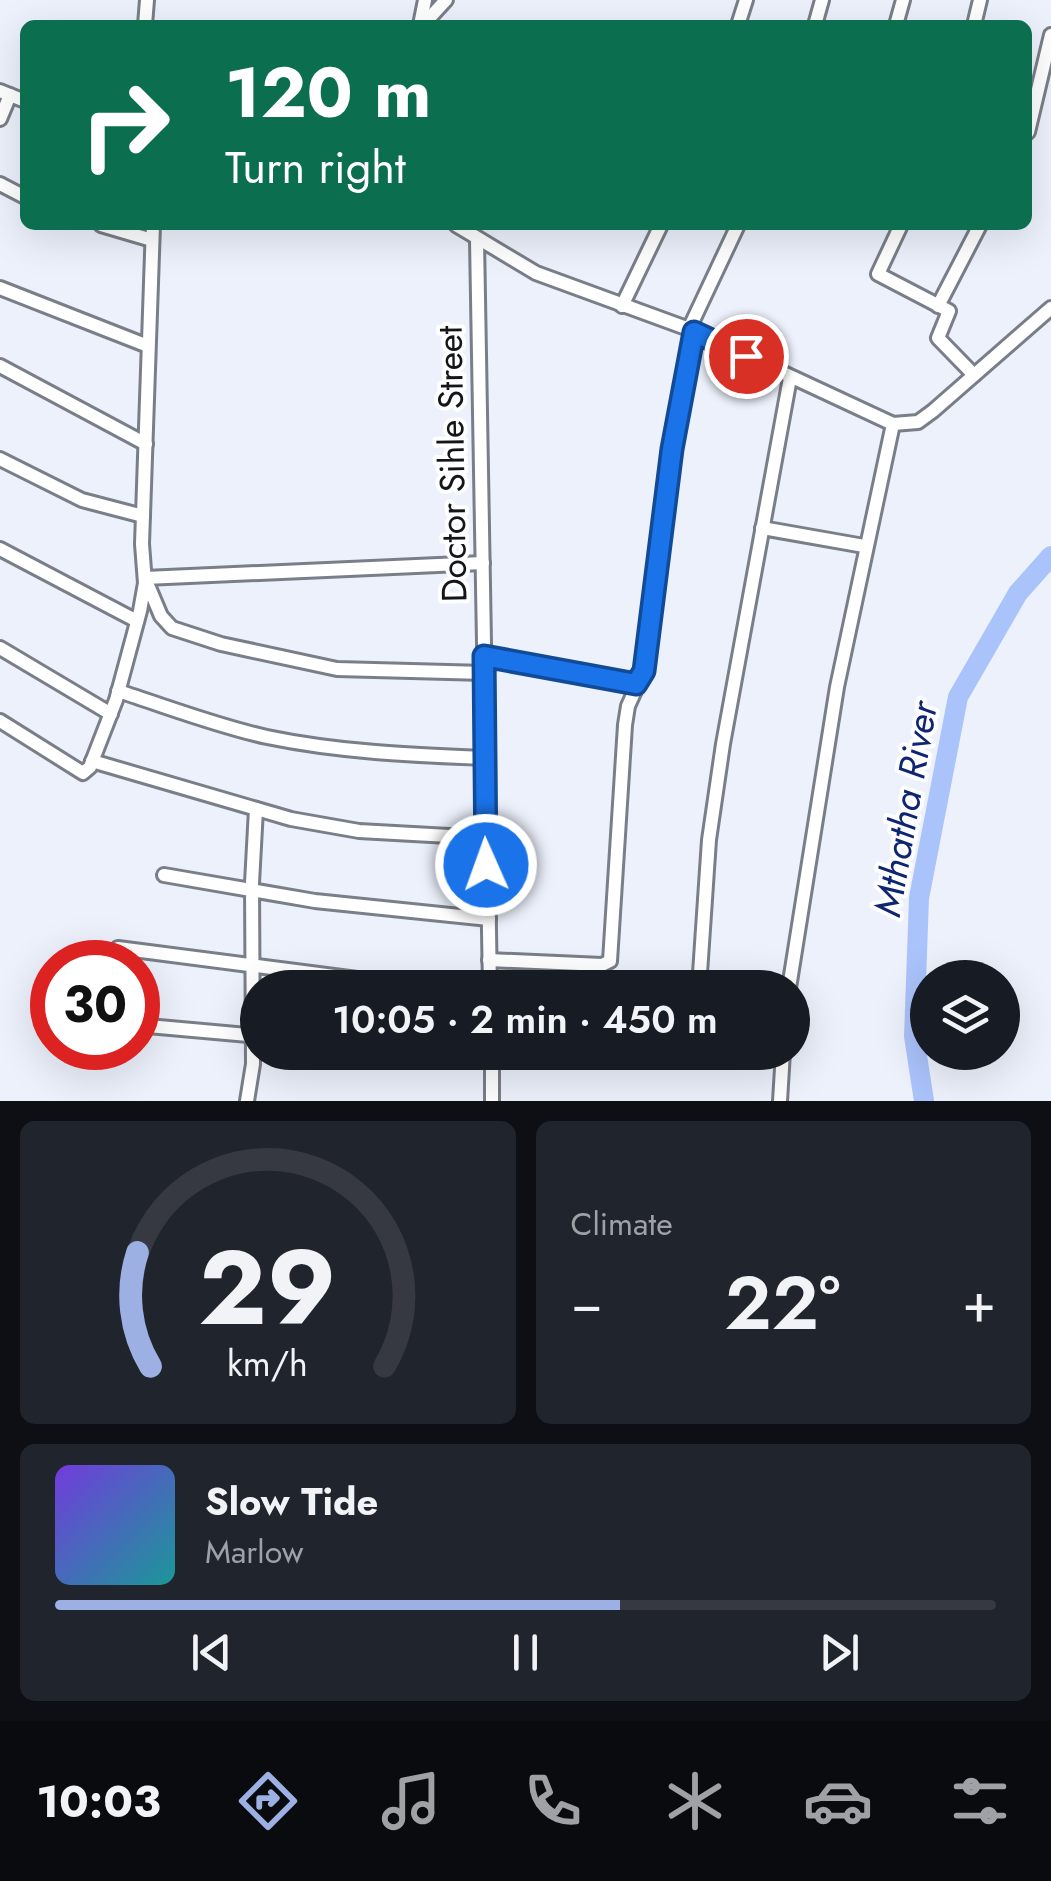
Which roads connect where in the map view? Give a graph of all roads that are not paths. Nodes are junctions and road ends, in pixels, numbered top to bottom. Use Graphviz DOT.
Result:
graph roads {
  1 [pos="446,0"];
  2 [pos="426,20"];
  3 [pos="1051,35"];
  4 [pos="5,93"];
  5 [pos="1032,115"];
  6 [pos="0,119"];
  7 [pos="463,230"];
  8 [pos="659,230"];
  9 [pos="736,230"];
  10 [pos="899,230"];
  11 [pos="977,230"];
  12 [pos="152,232"];
  13 [pos="477,240"];
  14 [pos="0,288"];
  15 [pos="622,306"];
  16 [pos="938,306"];
  17 [pos="1051,308"];
  18 [pos="692,331"];
  19 [pos="148,346"];
  20 [pos="0,366"];
  21 [pos="974,375"];
  22 [pos="790,378"];
  23 [pos="893,424"];
  24 [pos="146,444"];
  25 [pos="0,458"];
  26 [pos="143,516"];
  27 [pos="762,528"];
  28 [pos="864,546"];
  29 [pos="0,549"];
  30 [pos="483,562"];
  31 [pos="144,578"];
  32 [pos="137,621"];
  33 [pos="0,648"];
  34 [pos="484,656"];
  35 [pos="485,673"];
  36 [pos="636,684"];
  37 [pos="118,692"];
  38 [pos="111,714"];
  39 [pos="0,721"];
  40 [pos="484,758"];
  41 [pos="92,761"];
  42 [pos="256,809"];
  43 [pos="485,838"];
  44 [pos="164,875"];
  45 [pos="252,892"];
  46 [pos="488,919"];
  47 [pos="160,953"];
  48 [pos="489,960"];
  49 [pos="254,965"];
  50 [pos="254,970"];
  51 [pos="292,970"];
  52 [pos="489,970"];
  53 [pos="701,970"];
  54 [pos="793,970"];
  55 [pos="160,1027"];
  56 [pos="240,1035"];
  57 [pos="251,1070"];
  58 [pos="494,1070"];
  59 [pos="782,1070"];
  60 [pos="247,1101"];
  61 [pos="492,1101"];
  62 [pos="780,1101"];
  1 -- 2 [label="street"];
  3 -- 5 [label="street"];
  4 -- 6 [label="street"];
  7 -- 13 [label="street"];
  8 -- 15 [label="street"];
  9 -- 18 [label="street"];
  10 -- 16 [label="street"];
  11 -- 16 [label="street"];
  12 -- 19 [label="street"];
  13 -- 15 [label="street"];
  13 -- 30 [label="street, Doctor Sihle Street"];
  14 -- 19 [label="street"];
  15 -- 18 [label="street"];
  16 -- 21 [label="street"];
  17 -- 21 [label="street"];
  18 -- 22 [label="street"];
  18 -- 36 [label="street"];
  19 -- 24 [label="street"];
  20 -- 24 [label="street"];
  21 -- 23 [label="street"];
  22 -- 23 [label="street"];
  22 -- 27 [label="street"];
  23 -- 28 [label="street"];
  24 -- 26 [label="street"];
  25 -- 26 [label="street"];
  26 -- 31 [label="street"];
  27 -- 28 [label="street"];
  27 -- 53 [label="street"];
  28 -- 54 [label="street"];
  29 -- 32 [label="street"];
  30 -- 31 [label="street"];
  30 -- 34 [label="street, Doctor Sihle Street"];
  31 -- 32 [label="street"];
  31 -- 35 [label="street"];
  32 -- 37 [label="street"];
  33 -- 38 [label="street"];
  34 -- 35 [label="street, Doctor Sihle Street"];
  34 -- 36 [label="street"];
  35 -- 40 [label="street, Doctor Sihle Street"];
  36 -- 48 [label="street"];
  37 -- 38 [label="street"];
  37 -- 40 [label="street"];
  38 -- 41 [label="street"];
  39 -- 41 [label="street"];
  40 -- 43 [label="street, Doctor Sihle Street"];
  41 -- 42 [label="street"];
  42 -- 43 [label="street"];
  42 -- 45 [label="street"];
  43 -- 46 [label="street, Doctor Sihle Street"];
  44 -- 45 [label="street"];
  45 -- 46 [label="street"];
  45 -- 49 [label="street"];
  46 -- 48 [label="street, Doctor Sihle Street"];
  47 -- 49 [label="street"];
  48 -- 52 [label="street, Doctor Sihle Street"];
  49 -- 50 [label="street"];
  49 -- 51 [label="street"];
  55 -- 56 [label="street"];
  57 -- 60 [label="street"];
  58 -- 61 [label="street"];
  59 -- 62 [label="street"];
}
